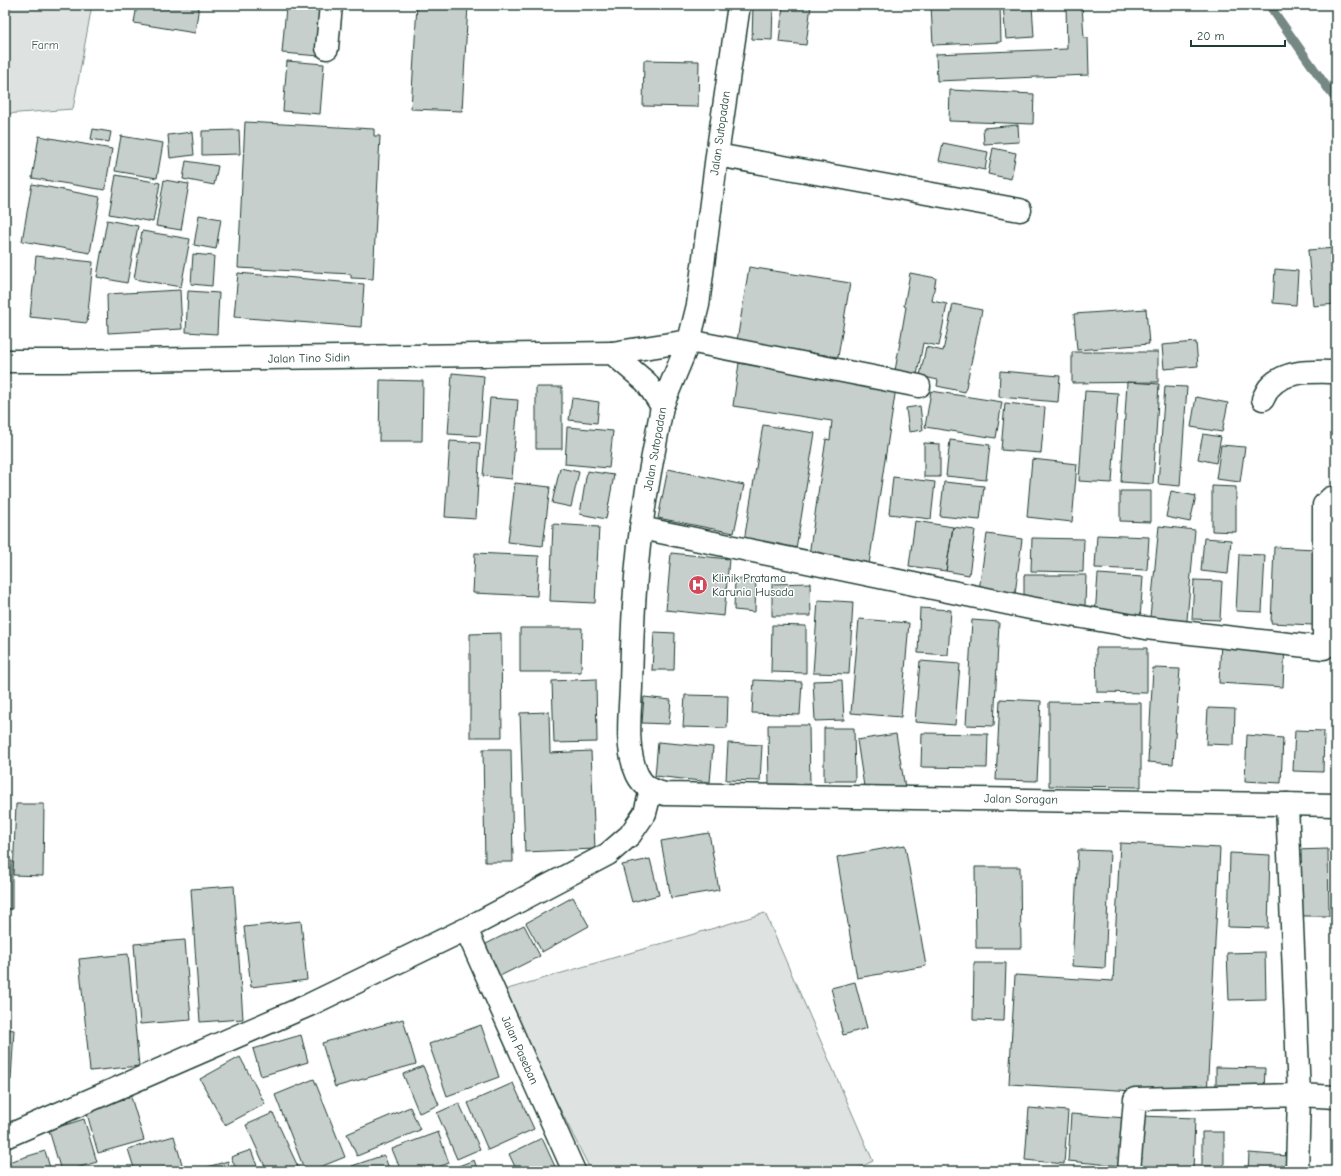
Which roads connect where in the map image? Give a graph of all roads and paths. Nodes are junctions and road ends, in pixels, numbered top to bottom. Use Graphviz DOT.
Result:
graph roads {
  1 [pos="331,5"];
  2 [pos="739,5"];
  3 [pos="327,48"];
  4 [pos="717,155"];
  5 [pos="1020,210"];
  6 [pos="689,341"];
  7 [pos="612,353"];
  8 [pos="5,361"];
  9 [pos="1336,372"];
  10 [pos="919,386"];
  11 [pos="1263,399"];
  12 [pos="662,406"];
  13 [pos="1336,498"];
  14 [pos="641,528"];
  15 [pos="651,790"];
  16 [pos="1288,804"];
  17 [pos="1336,805"];
  18 [pos="466,929"];
  19 [pos="1299,1095"];
  20 [pos="1336,1097"];
  21 [pos="5,1137"];
  22 [pos="574,1171"];
  23 [pos="1129,1171"];
  24 [pos="1297,1171"];
  1 -- 3 [label="street"];
  2 -- 4 [label="street, Jalan Sutopadan"];
  4 -- 5 [label="street"];
  4 -- 6 [label="street, Jalan Sutopadan"];
  6 -- 7 [label="street, Jalan Tino Sidin"];
  6 -- 10 [label="street, Jalan Tino Sidin"];
  6 -- 12 [label="street, Jalan Sutopadan"];
  7 -- 8 [label="street, Jalan Tino Sidin"];
  7 -- 12 [label="street"];
  9 -- 11 [label="street"];
  12 -- 14 [label="street, Jalan Sutopadan"];
  13 -- 14 [label="street"];
  14 -- 15 [label="street, Jalan Sutopadan"];
  15 -- 16 [label="street, Jalan Soragan"];
  15 -- 18 [label="street"];
  16 -- 17 [label="street, Jalan Soragan"];
  16 -- 19 [label="street"];
  18 -- 21 [label="street"];
  18 -- 22 [label="street, Jalan Paseban"];
  19 -- 20 [label="street"];
  19 -- 23 [label="street"];
  19 -- 24 [label="street"];
}
